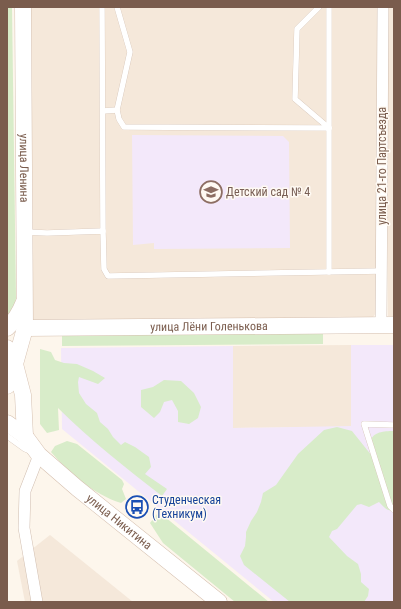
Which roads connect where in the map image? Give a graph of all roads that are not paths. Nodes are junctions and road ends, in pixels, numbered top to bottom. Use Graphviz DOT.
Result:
graph roads {
  1 [pos="23,7"];
  2 [pos="102,7"];
  3 [pos="117,7"];
  4 [pos="319,7"];
  5 [pos="329,7"];
  6 [pos="382,7"];
  7 [pos="117,110"];
  8 [pos="103,111"];
  9 [pos="329,128"];
  10 [pos="103,231"];
  11 [pos="25,232"];
  12 [pos="381,271"];
  13 [pos="329,272"];
  14 [pos="25,299"];
  15 [pos="387,325"];
  16 [pos="25,328"];
  17 [pos="7,329"];
  18 [pos="7,348"];
  19 [pos="15,364"];
  20 [pos="7,386"];
  21 [pos="7,423"];
  22 [pos="394,425"];
  23 [pos="7,436"];
  24 [pos="25,436"];
  25 [pos="39,455"];
  26 [pos="394,510"];
  27 [pos="37,602"];
  28 [pos="219,602"];
  1 -- 11 [label="main road, улица Ленина"];
  2 -- 8 [label="lane"];
  3 -- 7 [label="lane"];
  4 -- 9 [label="lane"];
  5 -- 9 [label="lane"];
  6 -- 12 [label="street, улица 21-го Партсъезда"];
  7 -- 8 [label="lane"];
  7 -- 9 [label="lane"];
  8 -- 10 [label="lane"];
  9 -- 13 [label="lane"];
  10 -- 11 [label="lane"];
  10 -- 13 [label="lane"];
  11 -- 14 [label="main road, улица Ленина"];
  12 -- 13 [label="lane"];
  12 -- 15 [label="street, улица 21-го Партсъезда"];
  14 -- 16 [label="main road, улица Ленина"];
  14 -- 17 [label="main road"];
  15 -- 16 [label="main road, улица Лёни Голенькова"];
  16 -- 17 [label="street"];
  16 -- 19 [label="main road, улица Ленина"];
  18 -- 19 [label="main road"];
  19 -- 20 [label="main road, улица Ленина"];
  19 -- 24 [label="main road"];
  21 -- 24 [label="main road, улица Никитина"];
  22 -- 26 [label="lane"];
  23 -- 25 [label="lane"];
  24 -- 25 [label="main road, улица Никитина"];
  25 -- 27 [label="street"];
  25 -- 28 [label="main road, улица Никитина"];
}
